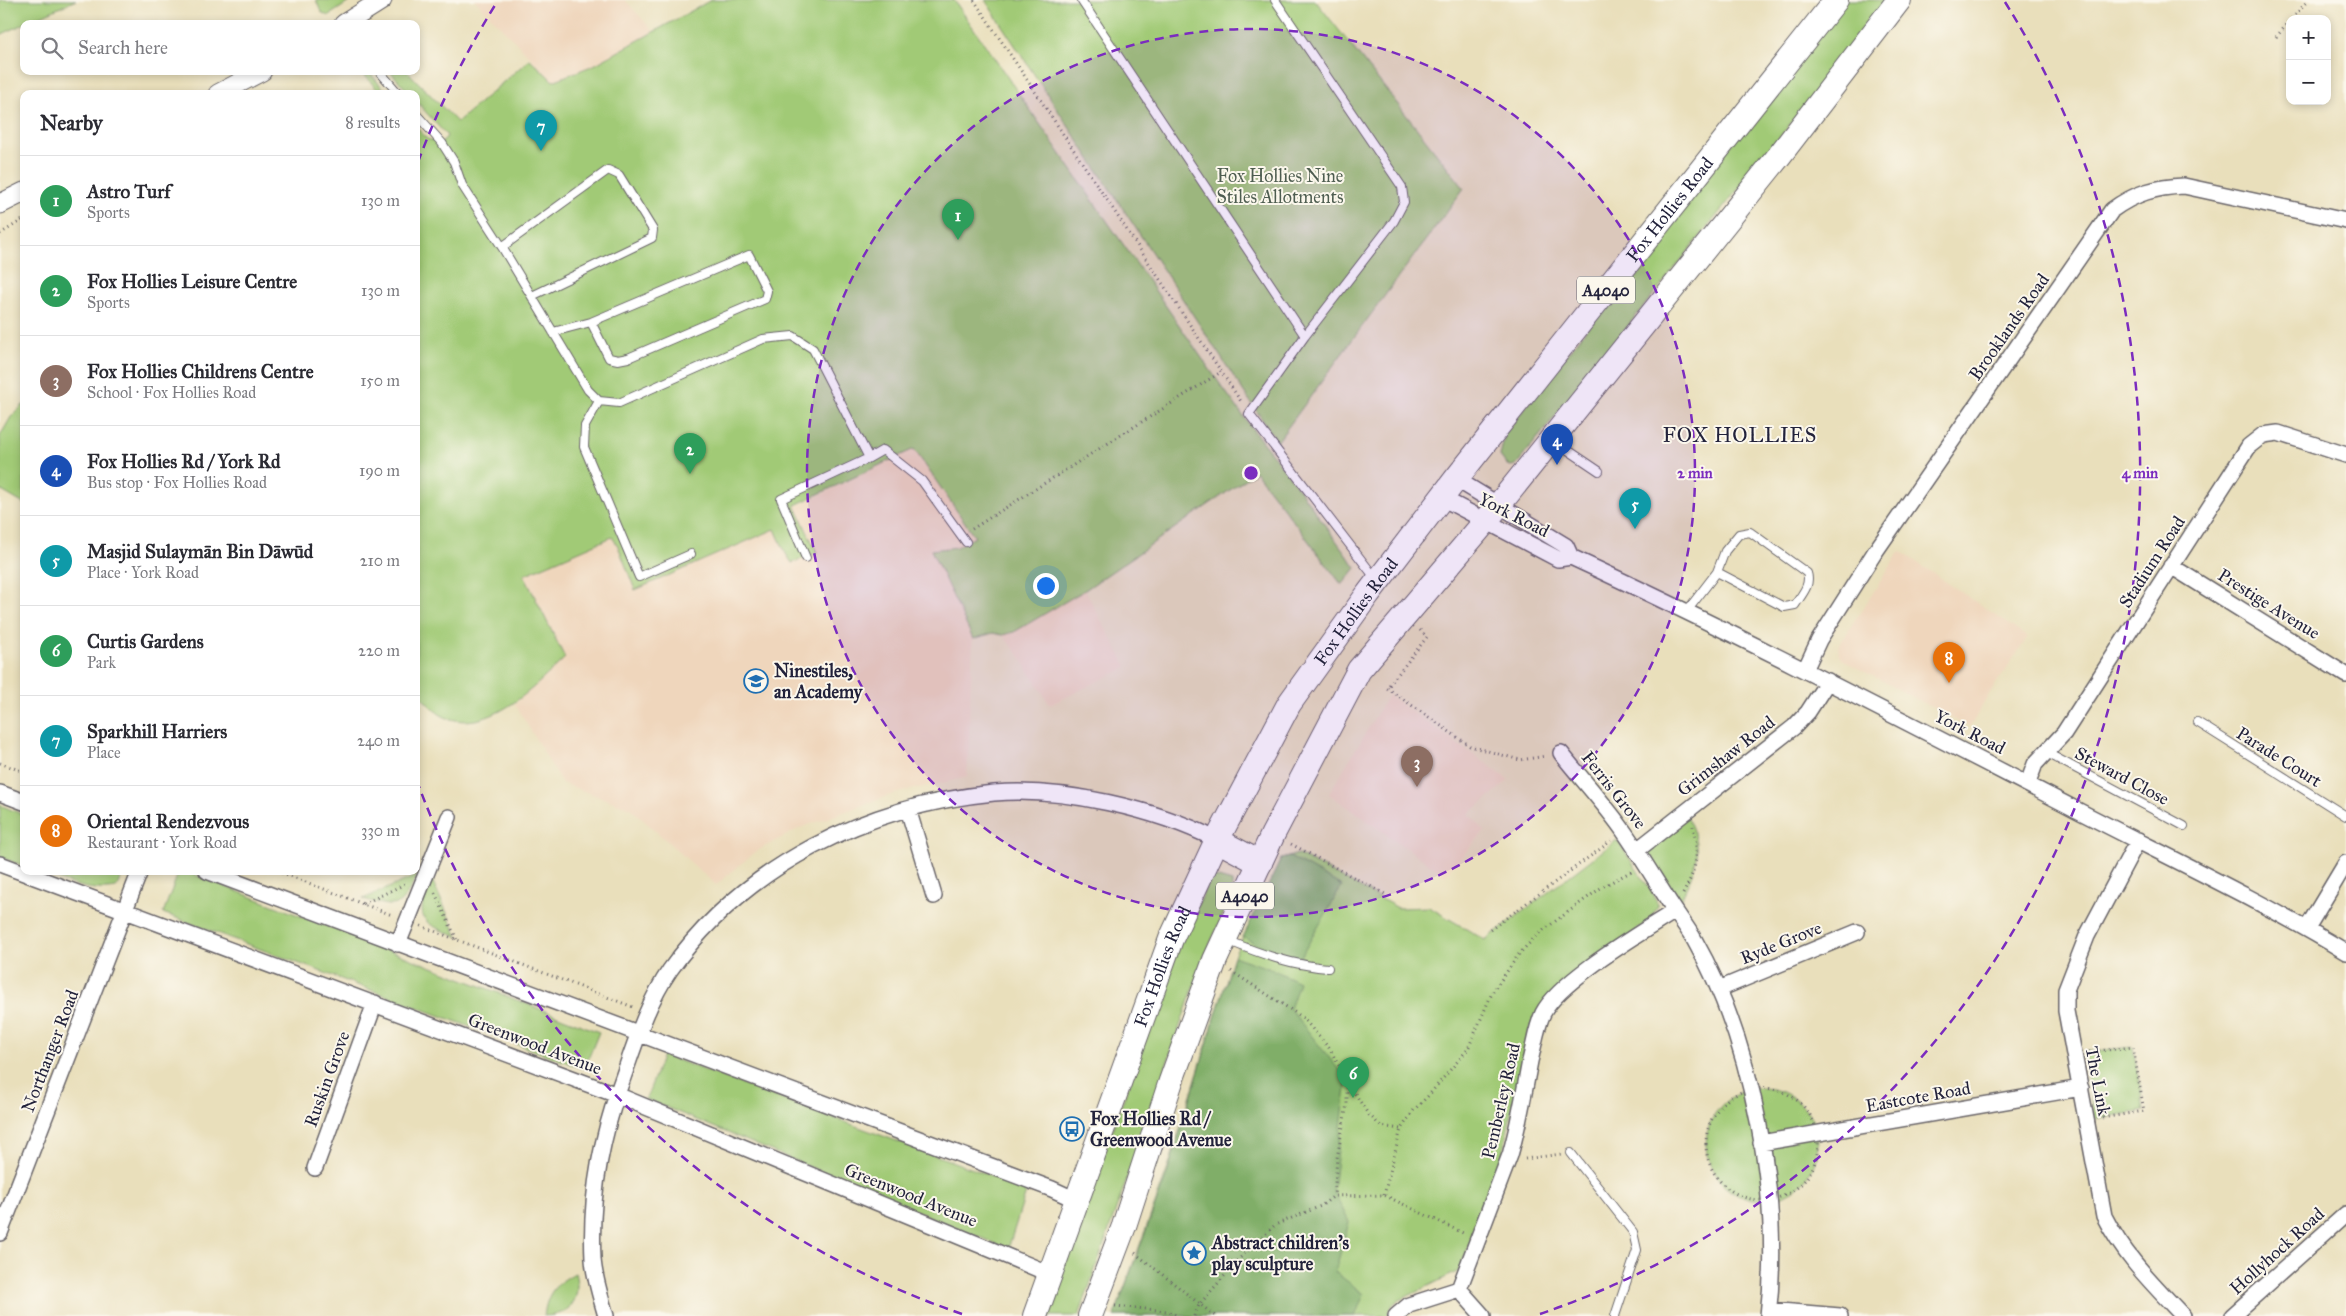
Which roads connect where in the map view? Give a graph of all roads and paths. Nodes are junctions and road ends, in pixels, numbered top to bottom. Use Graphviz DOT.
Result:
graph roads {
  1 [pos="382,0"];
  2 [pos="974,0"];
  3 [pos="1081,0"];
  4 [pos="1275,0"];
  5 [pos="1836,0"];
  6 [pos="1899,0"];
  7 [pos="2308,0"];
  8 [pos="2295,15"];
  9 [pos="350,20"];
  10 [pos="2286,26"];
  11 [pos="2276,38"];
  12 [pos="254,75"];
  13 [pos="382,75"];
  14 [pos="226,90"];
  15 [pos="395,90"];
  16 [pos="420,118"];
  17 [pos="20,194"];
  18 [pos="0,204"];
  19 [pos="2346,221"];
  20 [pos="20,222"];
  21 [pos="0,234"];
  22 [pos="502,247"];
  23 [pos="532,296"];
  24 [pos="591,322"];
  25 [pos="553,332"];
  26 [pos="1305,336"];
  27 [pos="1221,372"];
  28 [pos="599,401"];
  29 [pos="1249,414"];
  30 [pos="1551,439"];
  31 [pos="2346,455"];
  32 [pos="869,458"];
  33 [pos="1599,471"];
  34 [pos="1456,479"];
  35 [pos="1442,498"];
  36 [pos="1491,514"];
  37 [pos="960,534"];
  38 [pos="966,542"];
  39 [pos="691,554"];
  40 [pos="806,558"];
  41 [pos="2171,566"];
  42 [pos="1717,572"];
  43 [pos="1378,582"];
  44 [pos="1687,611"];
  45 [pos="1403,617"];
  46 [pos="1805,670"];
  47 [pos="2346,675"];
  48 [pos="1828,681"];
  49 [pos="2197,722"];
  50 [pos="1561,753"];
  51 [pos="2046,753"];
  52 [pos="0,763"];
  53 [pos="20,770"];
  54 [pos="2028,784"];
  55 [pos="0,793"];
  56 [pos="20,800"];
  57 [pos="908,808"];
  58 [pos="1684,812"];
  59 [pos="2346,816"];
  60 [pos="449,817"];
  61 [pos="2184,826"];
  62 [pos="1624,832"];
  63 [pos="1273,834"];
  64 [pos="1217,840"];
  65 [pos="2138,840"];
  66 [pos="1636,851"];
  67 [pos="1260,863"];
  68 [pos="2346,863"];
  69 [pos="0,864"];
  70 [pos="1645,864"];
  71 [pos="20,872"];
  72 [pos="29,875"];
  73 [pos="138,875"];
  74 [pos="217,875"];
  75 [pos="287,875"];
  76 [pos="1385,894"];
  77 [pos="934,896"];
  78 [pos="125,911"];
  79 [pos="1675,911"];
  80 [pos="407,921"];
  81 [pos="2307,928"];
  82 [pos="1490,930"];
  83 [pos="1857,932"];
  84 [pos="1225,939"];
  85 [pos="398,944"];
  86 [pos="2346,952"];
  87 [pos="1215,960"];
  88 [pos="1328,968"];
  89 [pos="1719,989"];
  90 [pos="375,1003"];
  91 [pos="647,1012"];
  92 [pos="638,1034"];
  93 [pos="2074,1054"];
  94 [pos="1347,1080"];
  95 [pos="2081,1088"];
  96 [pos="617,1095"];
  97 [pos="2087,1120"];
  98 [pos="1401,1129"];
  99 [pos="1761,1143"];
  100 [pos="1571,1153"];
  101 [pos="1510,1155"];
  102 [pos="315,1168"];
  103 [pos="1384,1195"];
  104 [pos="1334,1196"];
  105 [pos="1076,1200"];
  106 [pos="2346,1214"];
  107 [pos="0,1233"];
  108 [pos="1479,1240"];
  109 [pos="1133,1252"];
  110 [pos="1050,1274"];
  111 [pos="1459,1289"];
  112 [pos="1199,1305"];
  113 [pos="1113,1306"];
  114 [pos="1769,1313"];
  115 [pos="605,1316"];
  116 [pos="1035,1316"];
  117 [pos="1090,1316"];
  118 [pos="1178,1316"];
  119 [pos="1194,1316"];
  120 [pos="1215,1316"];
  121 [pos="1396,1316"];
  122 [pos="1483,1316"];
  123 [pos="1615,1316"];
  124 [pos="1840,1316"];
  125 [pos="2183,1316"];
  126 [pos="2232,1316"];
  1 -- 9 [label="street"];
  2 -- 27 [label="path"];
  3 -- 26 [label="lane"];
  4 -- 26 [label="lane"];
  5 -- 34 [label="main road, Fox Hollies Road / A4040"];
  6 -- 30 [label="main road, Fox Hollies Road / A4040"];
  7 -- 8 [label="path"];
  10 -- 11 [label="path"];
  12 -- 14 [label="street"];
  13 -- 15 [label="lane"];
  16 -- 22 [label="lane"];
  17 -- 18 [label="street"];
  19 -- 46 [label="street, Brooklands Road"];
  20 -- 21 [label="path"];
  22 -- 23 [label="lane"];
  22 -- 23 [label="lane"];
  23 -- 25 [label="lane"];
  24 -- 24 [label="lane"];
  24 -- 25 [label="lane"];
  25 -- 28 [label="lane"];
  26 -- 29 [label="lane"];
  27 -- 29 [label="path"];
  27 -- 37 [label="path"];
  28 -- 32 [label="lane"];
  28 -- 39 [label="lane"];
  29 -- 43 [label="lane"];
  30 -- 33 [label="lane"];
  30 -- 36 [label="main road, Fox Hollies Road / A4040"];
  31 -- 41 [label="street, Stadium Road"];
  32 -- 37 [label="lane"];
  32 -- 40 [label="lane"];
  34 -- 35 [label="main road, Fox Hollies Road / A4040"];
  34 -- 36 [label="street, York Road"];
  35 -- 36 [label="street, York Road"];
  35 -- 43 [label="main road, Fox Hollies Road / A4040"];
  36 -- 44 [label="street, York Road"];
  36 -- 45 [label="main road, Fox Hollies Road / A4040"];
  37 -- 38 [label="lane"];
  41 -- 47 [label="street, Prestige Avenue"];
  41 -- 51 [label="street, Stadium Road"];
  42 -- 42 [label="lane"];
  42 -- 44 [label="lane"];
  43 -- 64 [label="main road, Fox Hollies Road / A4040"];
  44 -- 46 [label="street, York Road"];
  45 -- 50 [label="path"];
  45 -- 63 [label="main road, Fox Hollies Road / A4040"];
  46 -- 48 [label="street, York Road"];
  48 -- 54 [label="street, York Road"];
  48 -- 58 [label="street, Grimshaw Road"];
  49 -- 59 [label="lane, Parade Court"];
  50 -- 62 [label="street, Ferris Grove"];
  51 -- 54 [label="street, Stadium Road"];
  51 -- 61 [label="lane, Steward Close"];
  52 -- 53 [label="path"];
  54 -- 65 [label="street, York Road"];
  55 -- 56 [label="street"];
  57 -- 64 [label="street"];
  57 -- 77 [label="street"];
  57 -- 91 [label="street"];
  58 -- 66 [label="street, Grimshaw Road"];
  58 -- 79 [label="path"];
  60 -- 80 [label="street"];
  62 -- 66 [label="street, Ferris Grove"];
  62 -- 82 [label="path"];
  63 -- 67 [label="main road, Fox Hollies Road / A4040"];
  63 -- 76 [label="path"];
  64 -- 67 [label="main road"];
  64 -- 105 [label="main road, Fox Hollies Road / A4040"];
  65 -- 81 [label="street, York Road"];
  65 -- 93 [label="street, The Link"];
  66 -- 70 [label="street, Ferris Grove"];
  67 -- 84 [label="main road, Fox Hollies Road / A4040"];
  68 -- 81 [label="street"];
  69 -- 71 [label="street, Greenwood Avenue"];
  70 -- 79 [label="street, Ferris Grove"];
  70 -- 98 [label="path"];
  72 -- 78 [label="street, Greenwood Avenue"];
  73 -- 78 [label="street, Northanger Road"];
  74 -- 85 [label="street"];
  75 -- 80 [label="path"];
  78 -- 90 [label="street, Greenwood Avenue"];
  78 -- 107 [label="street, Northanger Road"];
  79 -- 89 [label="street, Ferris Grove"];
  79 -- 101 [label="street, Pemberley Road"];
  80 -- 85 [label="street"];
  80 -- 91 [label="path"];
  81 -- 86 [label="street, York Road"];
  83 -- 89 [label="street, Ryde Grove"];
  84 -- 87 [label="main road, Fox Hollies Road / A4040"];
  84 -- 88 [label="lane"];
  85 -- 92 [label="street"];
  87 -- 94 [label="path"];
  87 -- 117 [label="main road, Fox Hollies Road / A4040"];
  89 -- 99 [label="street, Ferris Grove"];
  90 -- 96 [label="street, Greenwood Avenue"];
  90 -- 102 [label="street, Ruskin Grove"];
  91 -- 92 [label="street"];
  92 -- 96 [label="street"];
  92 -- 105 [label="street"];
  93 -- 95 [label="street, The Link"];
  93 -- 97 [label="path"];
  94 -- 98 [label="path"];
  94 -- 104 [label="path"];
  95 -- 97 [label="street, The Link"];
  95 -- 99 [label="street, Eastcote Road"];
  96 -- 110 [label="street, Greenwood Avenue"];
  96 -- 115 [label="street"];
  97 -- 125 [label="street, The Link"];
  98 -- 103 [label="path"];
  99 -- 114 [label="street, Ferris Grove"];
  100 -- 101 [label="path"];
  100 -- 123 [label="lane"];
  101 -- 108 [label="street, Pemberley Road"];
  103 -- 104 [label="path"];
  103 -- 108 [label="path"];
  104 -- 112 [label="path"];
  105 -- 110 [label="main road, Fox Hollies Road / A4040"];
  106 -- 126 [label="street, Hollyhock Road"];
  108 -- 111 [label="street, Pemberley Road"];
  109 -- 112 [label="path"];
  110 -- 116 [label="main road, Fox Hollies Road / A4040"];
  111 -- 121 [label="street"];
  111 -- 122 [label="street"];
  112 -- 119 [label="path"];
  112 -- 120 [label="path"];
  113 -- 118 [label="path"];
  114 -- 124 [label="street"];
}
